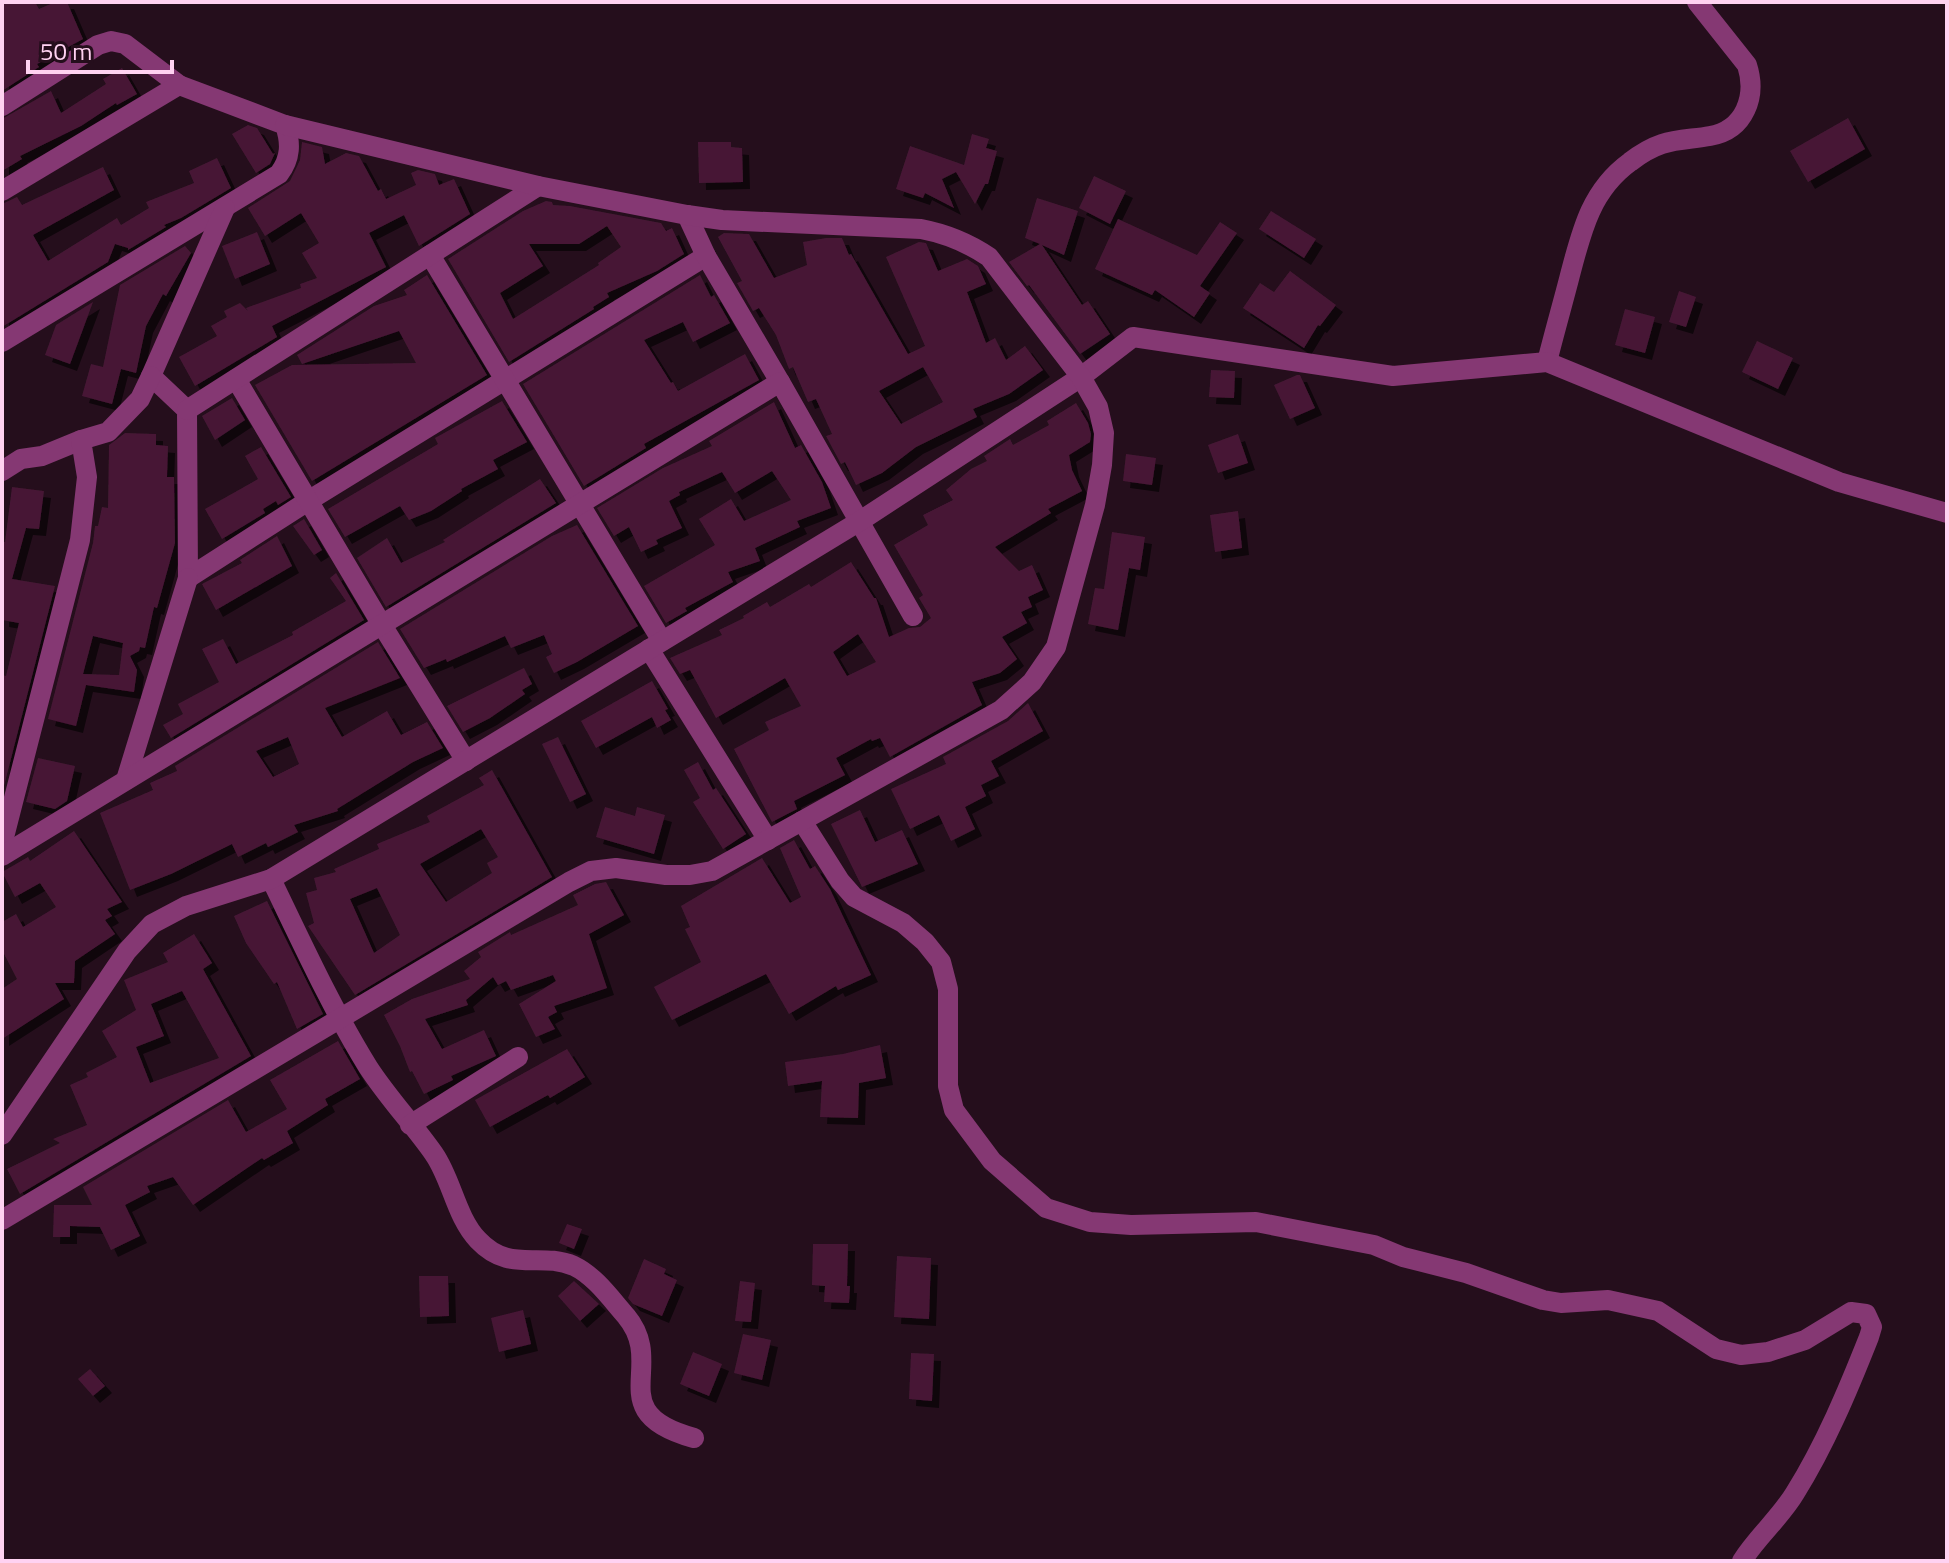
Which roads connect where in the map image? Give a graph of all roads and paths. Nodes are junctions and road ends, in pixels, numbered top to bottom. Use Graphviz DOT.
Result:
graph roads {
  1 [pos="1697,2"];
  2 [pos="179,85"];
  3 [pos="2,106"];
  4 [pos="285,125"];
  5 [pos="538,186"];
  6 [pos="2,191"];
  7 [pos="225,208"];
  8 [pos="687,215"];
  9 [pos="430,255"];
  10 [pos="706,256"];
  11 [pos="2,342"];
  12 [pos="1547,362"];
  13 [pos="151,376"];
  14 [pos="1081,377"];
  15 [pos="236,379"];
  16 [pos="504,380"];
  17 [pos="780,382"];
  18 [pos="187,410"];
  19 [pos="81,440"];
  20 [pos="2,471"];
  21 [pos="308,501"];
  22 [pos="578,505"];
  23 [pos="1947,513"];
  24 [pos="860,521"];
  25 [pos="188,578"];
  26 [pos="913,616"];
  27 [pos="382,625"];
  28 [pos="656,645"];
  29 [pos="466,761"];
  30 [pos="126,780"];
  31 [pos="802,821"];
  32 [pos="768,840"];
  33 [pos="2,845"];
  34 [pos="2,856"];
  35 [pos="271,879"];
  36 [pos="340,1020"];
  37 [pos="518,1057"];
  38 [pos="11,1107"];
  39 [pos="410,1125"];
  40 [pos="2,1135"];
  41 [pos="2,1220"];
  42 [pos="694,1438"];
  43 [pos="1742,1561"];
  1 -- 12 [label="street"];
  2 -- 3 [label="street"];
  2 -- 4 [label="street"];
  2 -- 6 [label="street"];
  4 -- 5 [label="street"];
  4 -- 7 [label="street"];
  5 -- 8 [label="street"];
  5 -- 9 [label="street"];
  7 -- 11 [label="street"];
  7 -- 13 [label="street"];
  8 -- 10 [label="street"];
  8 -- 14 [label="street"];
  9 -- 15 [label="street"];
  9 -- 16 [label="street"];
  10 -- 16 [label="street"];
  10 -- 17 [label="street"];
  12 -- 14 [label="street"];
  12 -- 23 [label="street"];
  13 -- 18 [label="street"];
  13 -- 19 [label="street"];
  14 -- 24 [label="street"];
  14 -- 31 [label="street"];
  15 -- 18 [label="street"];
  15 -- 21 [label="street"];
  16 -- 21 [label="street"];
  16 -- 22 [label="street"];
  17 -- 22 [label="street"];
  17 -- 24 [label="street"];
  18 -- 25 [label="street"];
  19 -- 20 [label="street"];
  19 -- 33 [label="street"];
  21 -- 25 [label="street"];
  21 -- 27 [label="street"];
  22 -- 27 [label="street"];
  22 -- 28 [label="street"];
  24 -- 26 [label="street"];
  24 -- 28 [label="street"];
  25 -- 30 [label="street"];
  27 -- 29 [label="street"];
  27 -- 30 [label="street"];
  28 -- 29 [label="street"];
  28 -- 32 [label="street"];
  29 -- 35 [label="street"];
  30 -- 34 [label="street"];
  31 -- 32 [label="street"];
  31 -- 43 [label="street"];
  32 -- 36 [label="street"];
  35 -- 36 [label="street"];
  35 -- 38 [label="street"];
  36 -- 39 [label="street"];
  36 -- 41 [label="street"];
  37 -- 39 [label="street"];
  38 -- 40 [label="street"];
  39 -- 42 [label="street"];
}
